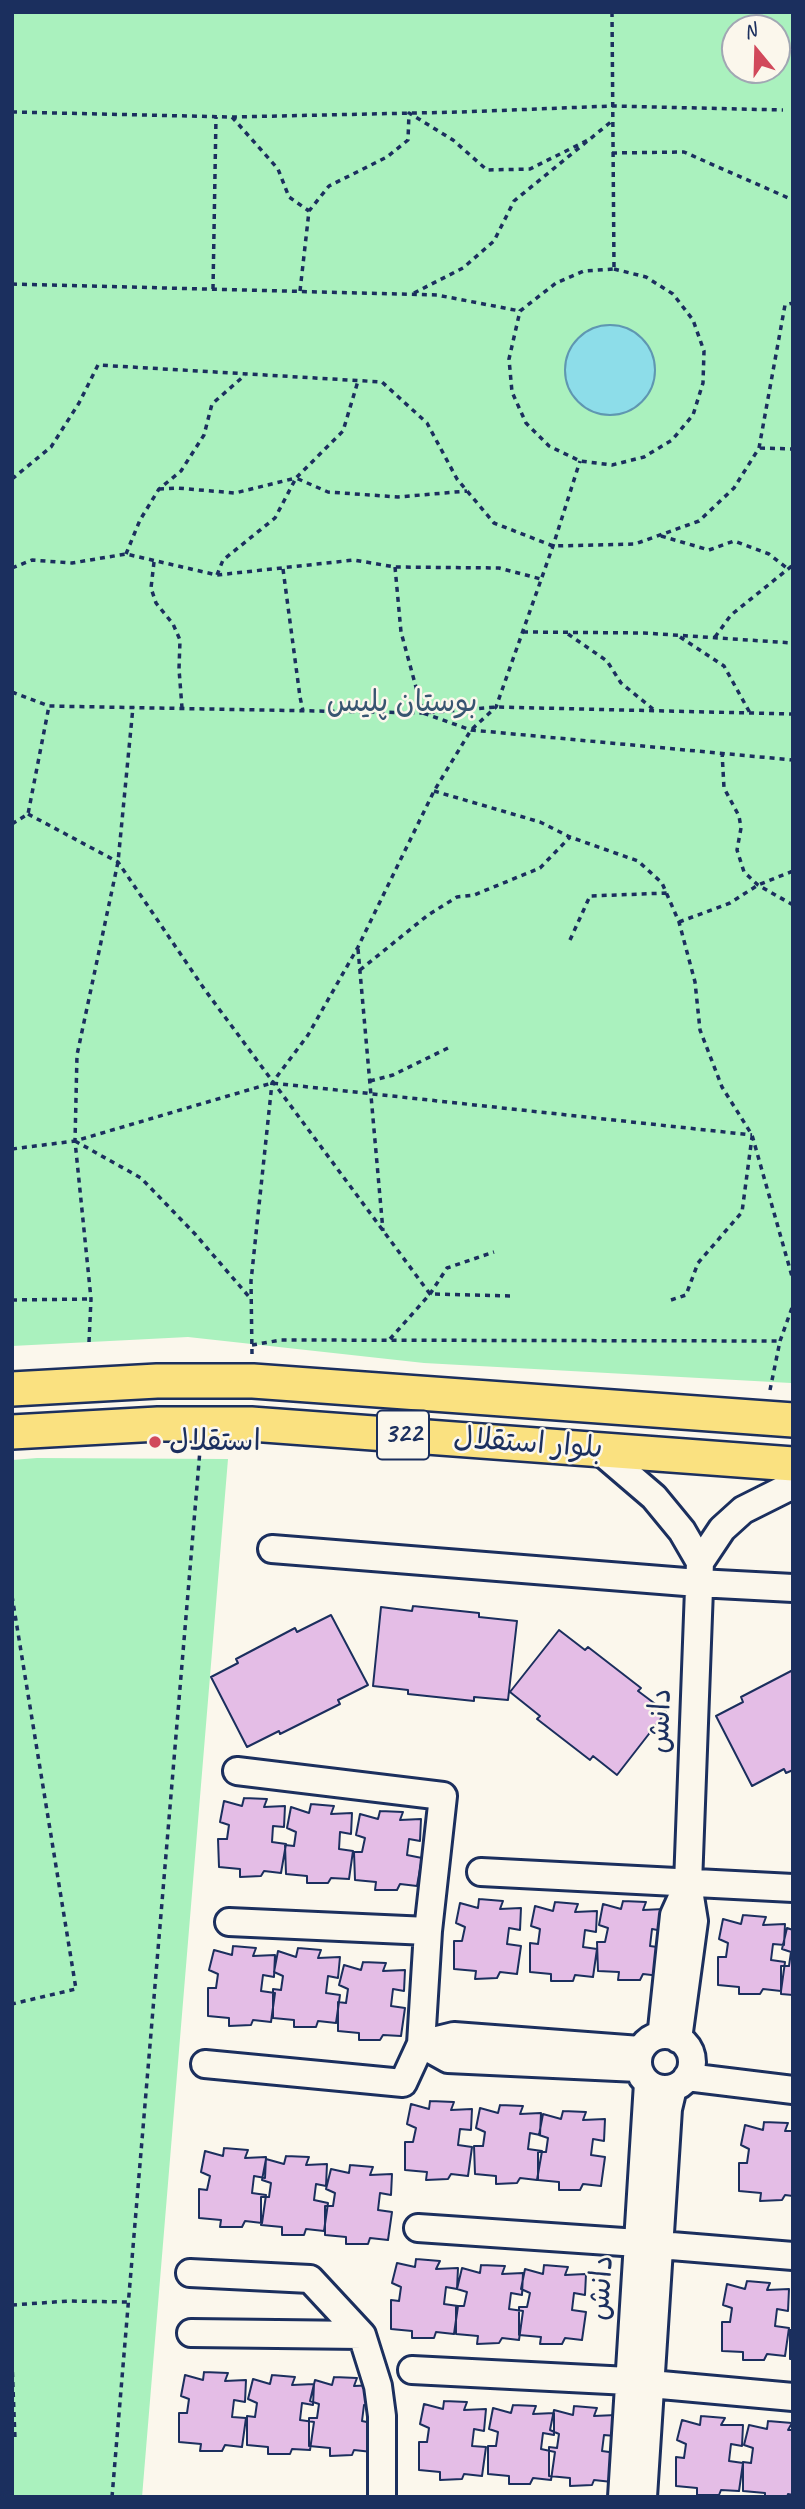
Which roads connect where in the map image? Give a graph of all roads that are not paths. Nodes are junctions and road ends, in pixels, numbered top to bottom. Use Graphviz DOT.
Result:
graph roads {
  1 [pos="12,1389"];
  2 [pos="778,1418"];
  3 [pos="12,1432"];
  4 [pos="598,1450"];
  5 [pos="793,1464"];
  6 [pos="793,1485"];
  7 [pos="272,1549"];
  8 [pos="699,1572"];
  9 [pos="793,1588"];
  10 [pos="237,1771"];
  11 [pos="481,1872"];
  12 [pos="688,1884"];
  13 [pos="793,1888"];
  14 [pos="229,1922"];
  15 [pos="428,1931"];
  16 [pos="421,2044"];
  17 [pos="665,2063"];
  18 [pos="205,2064"];
  19 [pos="793,2073"];
  20 [pos="793,2090"];
  21 [pos="418,2228"];
  22 [pos="648,2244"];
  23 [pos="793,2256"];
  24 [pos="190,2273"];
  25 [pos="191,2333"];
  26 [pos="362,2335"];
  27 [pos="412,2370"];
  28 [pos="640,2383"];
  29 [pos="793,2398"];
  30 [pos="382,2497"];
  31 [pos="622,2497"];
  32 [pos="643,2497"];
  1 -- 2 [label="main road, بلوار استقلال / 322"];
  3 -- 4 [label="main road, بلوار استقلال / 322"];
  4 -- 5 [label="main road, بلوار استقلال / 322"];
  4 -- 8 [label="lane"];
  6 -- 8 [label="lane"];
  7 -- 8 [label="lane"];
  8 -- 9 [label="lane"];
  8 -- 12 [label="lane, دانش"];
  10 -- 15 [label="lane"];
  11 -- 12 [label="lane"];
  12 -- 13 [label="lane"];
  12 -- 17 [label="lane, دانش"];
  14 -- 15 [label="lane"];
  15 -- 16 [label="lane"];
  16 -- 17 [label="lane"];
  16 -- 18 [label="lane"];
  17 -- 19 [label="lane"];
  17 -- 20 [label="lane"];
  17 -- 22 [label="lane, دانش"];
  21 -- 22 [label="lane"];
  22 -- 23 [label="lane"];
  22 -- 28 [label="lane, دانش"];
  24 -- 26 [label="lane"];
  25 -- 26 [label="lane"];
  26 -- 30 [label="lane"];
  27 -- 28 [label="lane"];
  28 -- 29 [label="lane"];
  28 -- 31 [label="lane, دانش"];
  28 -- 32 [label="lane, دانش"];
}
